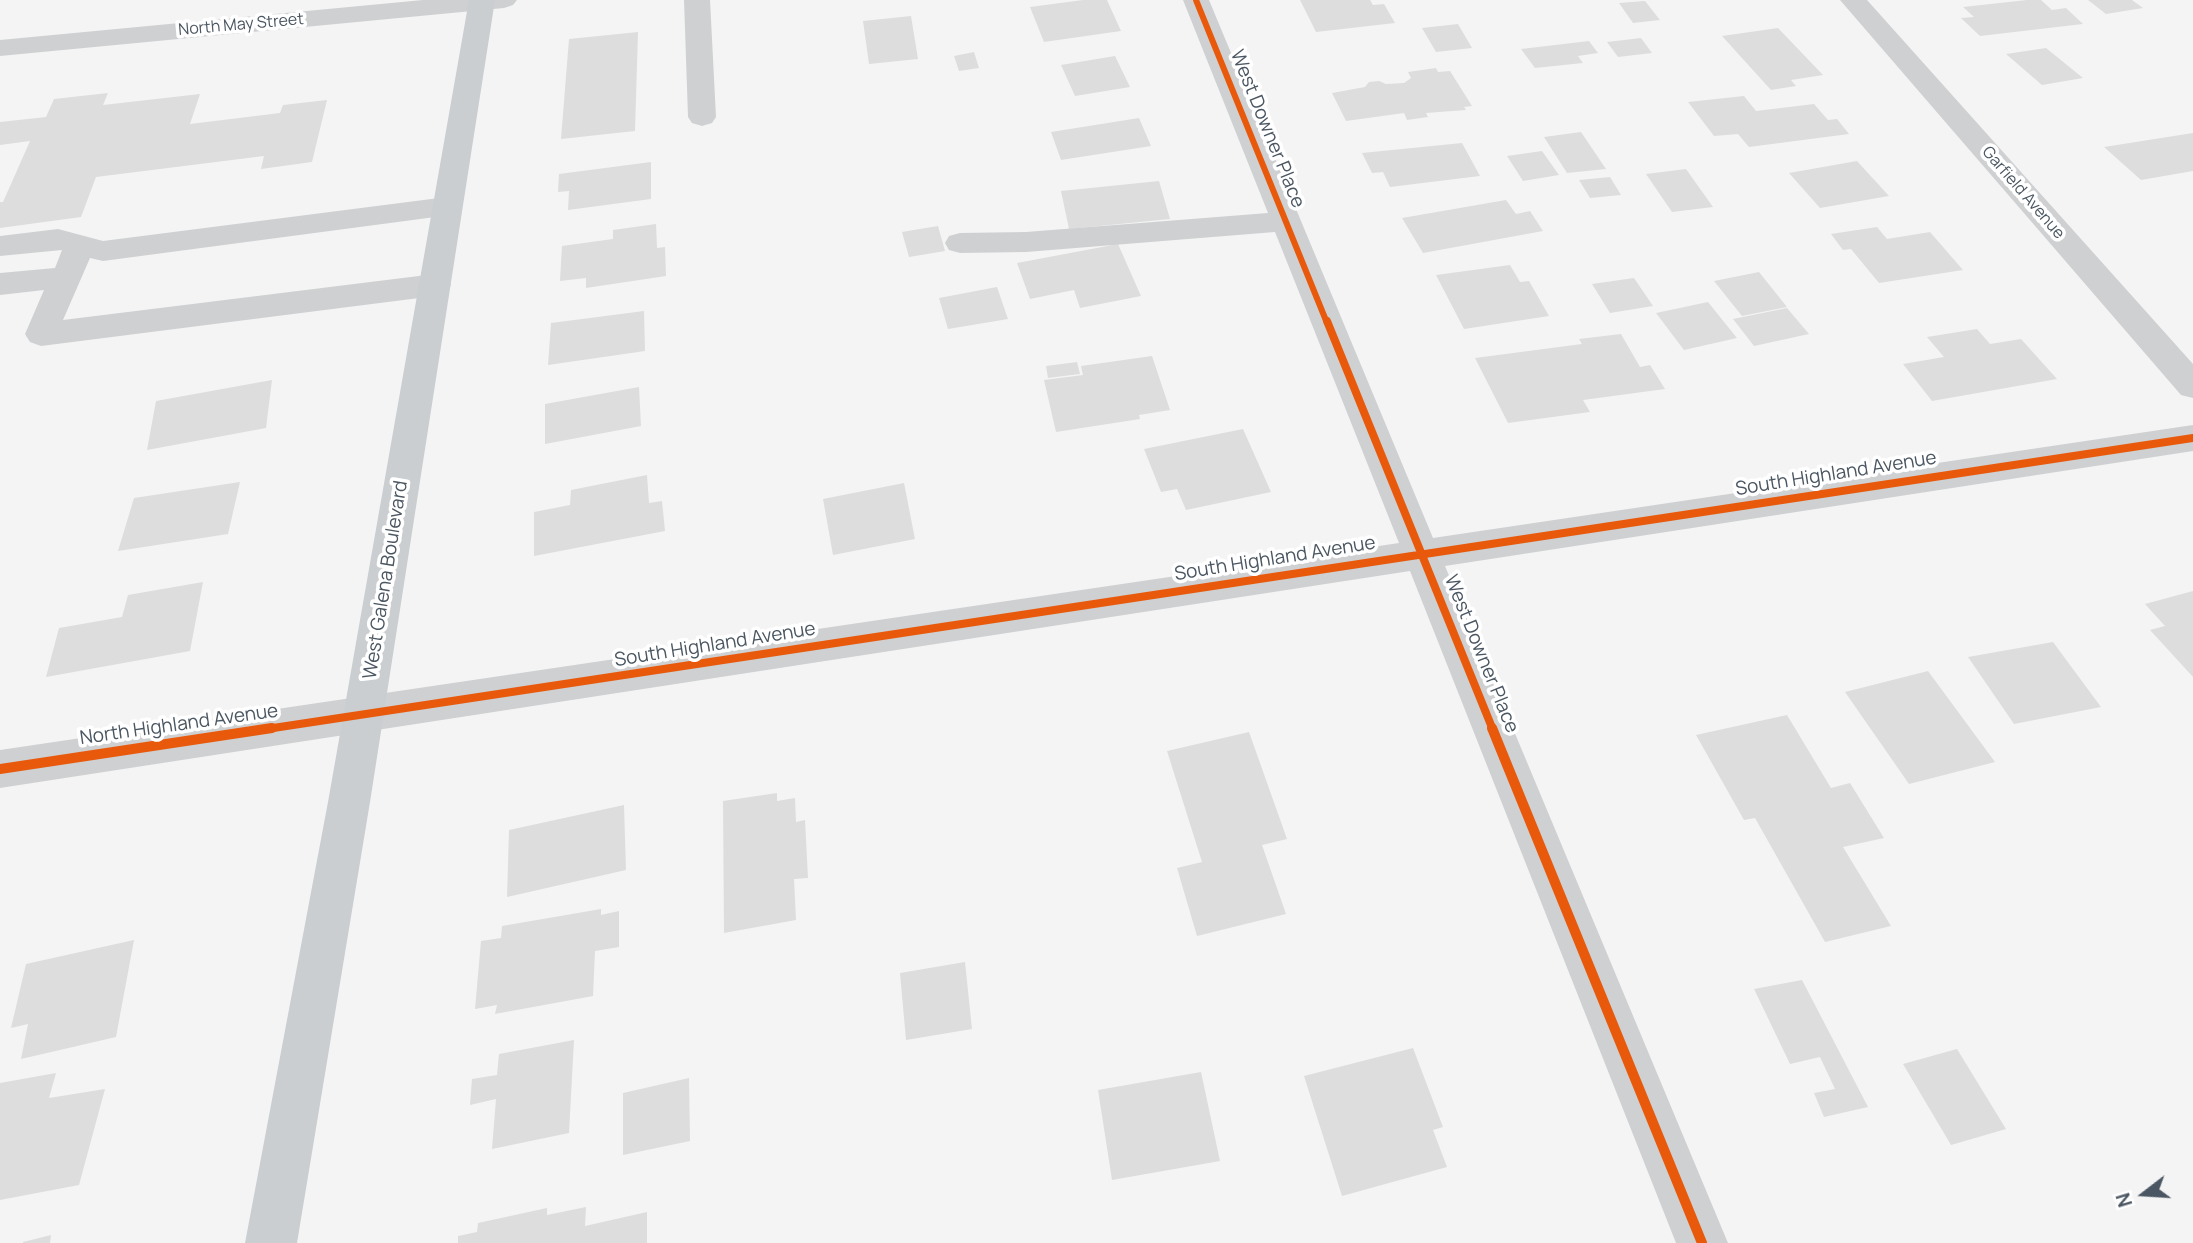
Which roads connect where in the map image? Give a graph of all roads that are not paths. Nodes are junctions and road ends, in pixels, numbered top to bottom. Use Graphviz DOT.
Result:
graph roads {
  1 [pos="697,0"];
  2 [pos="1196,0"];
  3 [pos="1853,0"];
  4 [pos="489,1"];
  5 [pos="0,48"];
  6 [pos="702,117"];
  7 [pos="447,207"];
  8 [pos="1286,221"];
  9 [pos="960,243"];
  10 [pos="0,246"];
  11 [pos="80,246"];
  12 [pos="67,277"];
  13 [pos="0,284"];
  14 [pos="435,285"];
  15 [pos="2193,386"];
  16 [pos="2193,438"];
  17 [pos="1422,555"];
  18 [pos="363,716"];
  19 [pos="0,769"];
  20 [pos="271,1243"];
  21 [pos="1702,1243"];
  1 -- 6 [label="street"];
  2 -- 8 [label="street, West Downer Place"];
  3 -- 15 [label="street, Garfield Avenue"];
  4 -- 5 [label="street, North May Street"];
  4 -- 7 [label="main road, West Galena Boulevard"];
  7 -- 11 [label="street"];
  7 -- 14 [label="main road, West Galena Boulevard"];
  8 -- 9 [label="street"];
  8 -- 17 [label="street, West Downer Place"];
  10 -- 11 [label="street"];
  11 -- 12 [label="street"];
  12 -- 13 [label="street"];
  12 -- 14 [label="street"];
  14 -- 18 [label="main road, West Galena Boulevard"];
  16 -- 17 [label="street, South Highland Avenue"];
  17 -- 18 [label="street, South Highland Avenue"];
  17 -- 21 [label="street, West Downer Place"];
  18 -- 19 [label="street, North Highland Avenue"];
  18 -- 20 [label="main road, West Galena Boulevard"];
}
